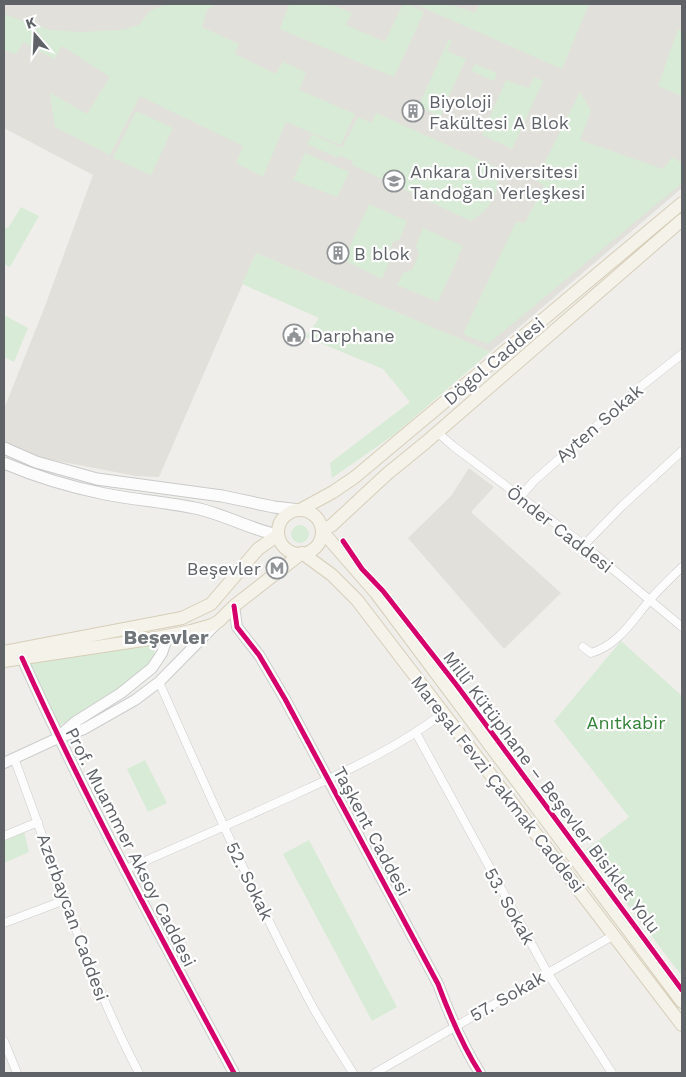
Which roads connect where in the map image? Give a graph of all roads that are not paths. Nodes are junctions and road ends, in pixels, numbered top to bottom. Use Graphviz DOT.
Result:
graph roads {
  1 [pos="682,203"];
  2 [pos="682,220"];
  3 [pos="682,354"];
  4 [pos="437,432"];
  5 [pos="4,448"];
  6 [pos="682,451"];
  7 [pos="4,463"];
  8 [pos="520,497"];
  9 [pos="300,510"];
  10 [pos="322,531"];
  11 [pos="278,535"];
  12 [pos="584,544"];
  13 [pos="302,554"];
  14 [pos="682,567"];
  15 [pos="650,601"];
  16 [pos="234,606"];
  17 [pos="166,621"];
  18 [pos="219,621"];
  19 [pos="682,627"];
  20 [pos="168,635"];
  21 [pos="583,647"];
  22 [pos="4,652"];
  23 [pos="22,658"];
  24 [pos="4,661"];
  25 [pos="160,682"];
  26 [pos="443,713"];
  27 [pos="416,734"];
  28 [pos="58,738"];
  29 [pos="14,758"];
  30 [pos="4,763"];
  31 [pos="328,779"];
  32 [pos="38,822"];
  33 [pos="223,827"];
  34 [pos="4,836"];
  35 [pos="124,870"];
  36 [pos="65,900"];
  37 [pos="4,923"];
  38 [pos="614,934"];
  39 [pos="547,972"];
  40 [pos="682,1002"];
  41 [pos="454,1026"];
  42 [pos="682,1026"];
  43 [pos="4,1041"];
  44 [pos="17,1073"];
  45 [pos="139,1073"];
  46 [pos="234,1073"];
  47 [pos="353,1073"];
  48 [pos="375,1073"];
  49 [pos="480,1073"];
  50 [pos="612,1073"];
  1 -- 9 [label="main road, Dögol Caddesi"];
  2 -- 4 [label="main road, Dögol Caddesi"];
  3 -- 8 [label="street, Ayten Sokak"];
  4 -- 8 [label="street, Önder Caddesi"];
  4 -- 10 [label="main road, Dögol Caddesi"];
  5 -- 9 [label="main road"];
  6 -- 12 [label="street"];
  7 -- 11 [label="main road"];
  8 -- 12 [label="street, Önder Caddesi"];
  9 -- 10 [label="main road"];
  9 -- 11 [label="main road"];
  10 -- 13 [label="main road"];
  10 -- 40 [label="main road, Mareşal Fevzi Çakmak Caddesi"];
  11 -- 13 [label="main road"];
  11 -- 17 [label="main road"];
  12 -- 15 [label="street, Önder Caddesi"];
  13 -- 16 [label="main road"];
  13 -- 26 [label="main road, Mareşal Fevzi Çakmak Caddesi"];
  14 -- 15 [label="street"];
  15 -- 19 [label="street, Önder Caddesi"];
  15 -- 21 [label="street"];
  16 -- 18 [label="main road"];
  16 -- 31 [label="street, Taşkent Caddesi"];
  17 -- 20 [label="main road"];
  17 -- 22 [label="main road"];
  18 -- 20 [label="main road"];
  18 -- 25 [label="street"];
  20 -- 23 [label="main road"];
  20 -- 28 [label="street"];
  23 -- 24 [label="main road"];
  23 -- 28 [label="street, Prof. Muammer Aksoy Caddesi"];
  25 -- 28 [label="street"];
  25 -- 33 [label="street, 52. Sokak"];
  26 -- 27 [label="street"];
  26 -- 38 [label="main road, Mareşal Fevzi Çakmak Caddesi"];
  27 -- 31 [label="street"];
  27 -- 39 [label="street, 53. Sokak"];
  28 -- 29 [label="street"];
  28 -- 35 [label="street, Prof. Muammer Aksoy Caddesi"];
  29 -- 30 [label="street"];
  29 -- 32 [label="street, Azerbaycan Caddesi"];
  31 -- 33 [label="street"];
  31 -- 41 [label="street, Taşkent Caddesi"];
  32 -- 34 [label="street"];
  32 -- 36 [label="street, Azerbaycan Caddesi"];
  33 -- 35 [label="street"];
  33 -- 47 [label="street, 52. Sokak"];
  35 -- 46 [label="street, Prof. Muammer Aksoy Caddesi"];
  36 -- 37 [label="street"];
  36 -- 45 [label="street, Azerbaycan Caddesi"];
  38 -- 39 [label="street, 57. Sokak"];
  38 -- 42 [label="main road, Mareşal Fevzi Çakmak Caddesi"];
  39 -- 41 [label="street, 57. Sokak"];
  39 -- 50 [label="street, 53. Sokak"];
  41 -- 48 [label="street, 57. Sokak"];
  41 -- 49 [label="street, Taşkent Caddesi"];
  43 -- 44 [label="street"];
}
